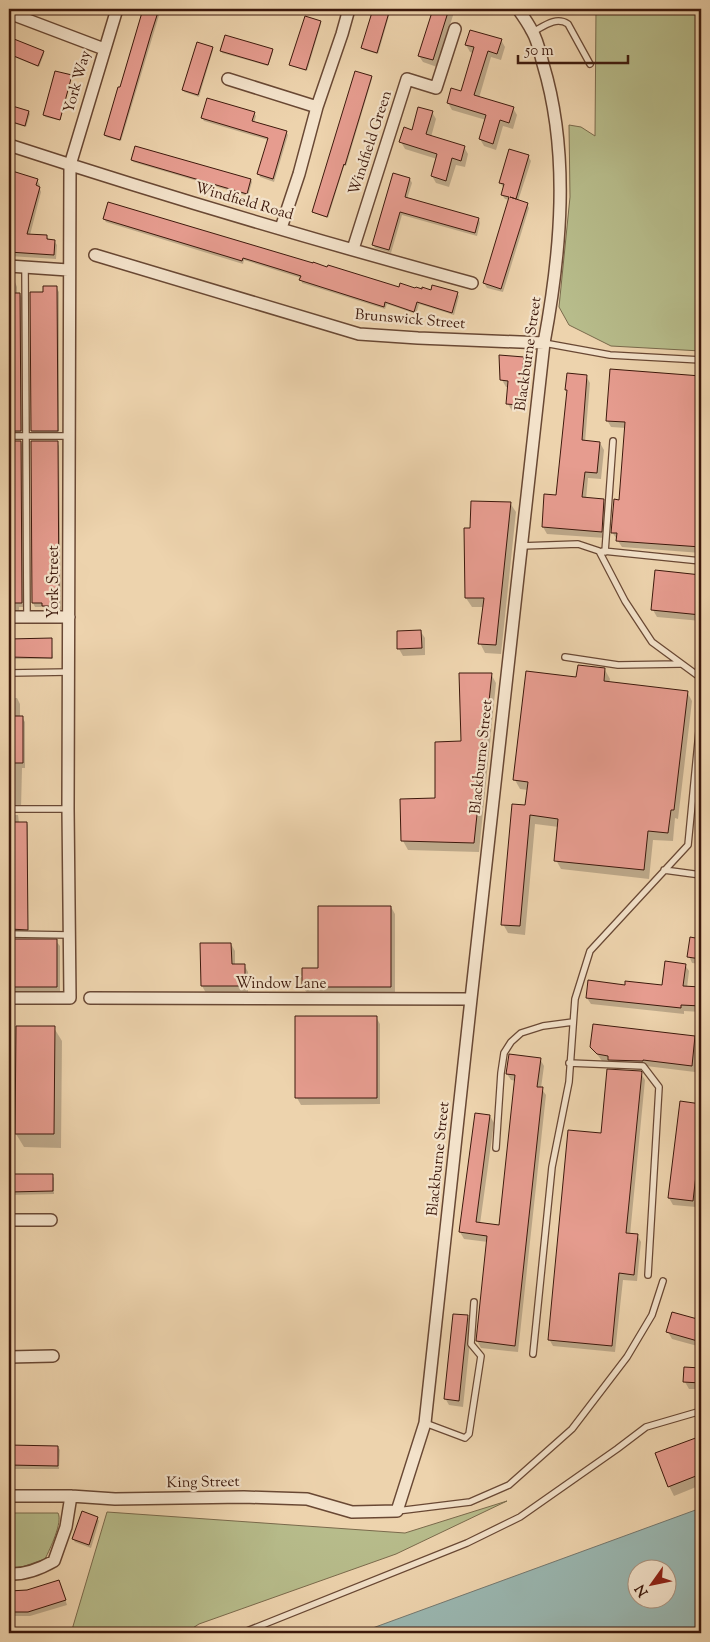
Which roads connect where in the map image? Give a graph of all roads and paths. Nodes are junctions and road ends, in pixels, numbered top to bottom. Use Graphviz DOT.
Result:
graph roads {
  1 [pos="117,9"];
  2 [pos="348,9"];
  3 [pos="518,9"];
  4 [pos="9,13"];
  5 [pos="455,29"];
  6 [pos="533,32"];
  7 [pos="104,49"];
  8 [pos="590,64"];
  9 [pos="228,79"];
  10 [pos="317,107"];
  11 [pos="9,145"];
  12 [pos="70,165"];
  13 [pos="281,228"];
  14 [pos="353,249"];
  15 [pos="95,255"];
  16 [pos="9,266"];
  17 [pos="25,267"];
  18 [pos="68,270"];
  19 [pos="472,282"];
  20 [pos="544,342"];
  21 [pos="701,360"];
  22 [pos="9,436"];
  23 [pos="26,436"];
  24 [pos="69,436"];
  25 [pos="613,441"];
  26 [pos="521,546"];
  27 [pos="602,551"];
  28 [pos="701,561"];
  29 [pos="69,616"];
  30 [pos="9,617"];
  31 [pos="27,617"];
  32 [pos="565,657"];
  33 [pos="680,664"];
  34 [pos="69,672"];
  35 [pos="9,673"];
  36 [pos="701,678"];
  37 [pos="701,711"];
  38 [pos="9,809"];
  39 [pos="68,809"];
  40 [pos="664,870"];
  41 [pos="701,875"];
  42 [pos="9,934"];
  43 [pos="70,935"];
  44 [pos="9,998"];
  45 [pos="90,998"];
  46 [pos="471,999"];
  47 [pos="573,1022"];
  48 [pos="570,1063"];
  49 [pos="496,1148"];
  50 [pos="9,1220"];
  51 [pos="52,1220"];
  52 [pos="648,1275"];
  53 [pos="663,1281"];
  54 [pos="474,1302"];
  55 [pos="533,1354"];
  56 [pos="53,1356"];
  57 [pos="9,1357"];
  58 [pos="701,1411"];
  59 [pos="425,1423"];
  60 [pos="9,1496"];
  61 [pos="71,1496"];
  62 [pos="397,1511"];
  63 [pos="9,1574"];
  64 [pos="242,1633"];
  1 -- 7 [label="street, York Way"];
  2 -- 10 [label="street"];
  3 -- 6 [label="street, Blackburne Street"];
  4 -- 7 [label="street"];
  5 -- 14 [label="street, Windfield Green"];
  6 -- 8 [label="lane"];
  6 -- 20 [label="street, Blackburne Street"];
  7 -- 12 [label="street, York Way"];
  9 -- 10 [label="street"];
  10 -- 13 [label="street"];
  11 -- 12 [label="street, Windfield Road"];
  12 -- 13 [label="street, Windfield Road"];
  12 -- 18 [label="street, York Street"];
  13 -- 14 [label="street, Windfield Road"];
  14 -- 19 [label="street, Windfield Road"];
  15 -- 20 [label="street, Brunswick Street"];
  16 -- 17 [label="street"];
  17 -- 18 [label="street"];
  17 -- 23 [label="lane"];
  18 -- 24 [label="street, York Street"];
  20 -- 21 [label="lane, Brunswick Street"];
  20 -- 26 [label="street, Blackburne Street"];
  22 -- 23 [label="lane"];
  23 -- 24 [label="lane"];
  23 -- 31 [label="lane"];
  24 -- 29 [label="street, York Street"];
  25 -- 27 [label="lane"];
  26 -- 27 [label="lane"];
  26 -- 46 [label="street, Blackburne Street"];
  27 -- 28 [label="lane"];
  27 -- 33 [label="lane"];
  29 -- 31 [label="street"];
  29 -- 34 [label="street, York Street"];
  30 -- 31 [label="street"];
  32 -- 33 [label="lane"];
  33 -- 36 [label="lane"];
  34 -- 35 [label="lane"];
  34 -- 39 [label="street, York Street"];
  37 -- 40 [label="lane"];
  38 -- 39 [label="lane"];
  39 -- 43 [label="street, York Street"];
  40 -- 41 [label="lane"];
  40 -- 47 [label="lane"];
  42 -- 43 [label="lane"];
  43 -- 44 [label="street, York Street"];
  45 -- 46 [label="street, Window Lane"];
  46 -- 59 [label="street, Blackburne Street"];
  47 -- 48 [label="lane"];
  47 -- 49 [label="lane"];
  48 -- 52 [label="lane"];
  48 -- 55 [label="lane"];
  50 -- 51 [label="street"];
  53 -- 62 [label="lane"];
  54 -- 59 [label="lane"];
  56 -- 57 [label="street"];
  58 -- 64 [label="lane"];
  59 -- 62 [label="street, Blackburne Street"];
  60 -- 61 [label="street, King Street"];
  61 -- 62 [label="street, King Street"];
  61 -- 63 [label="street"];
}
